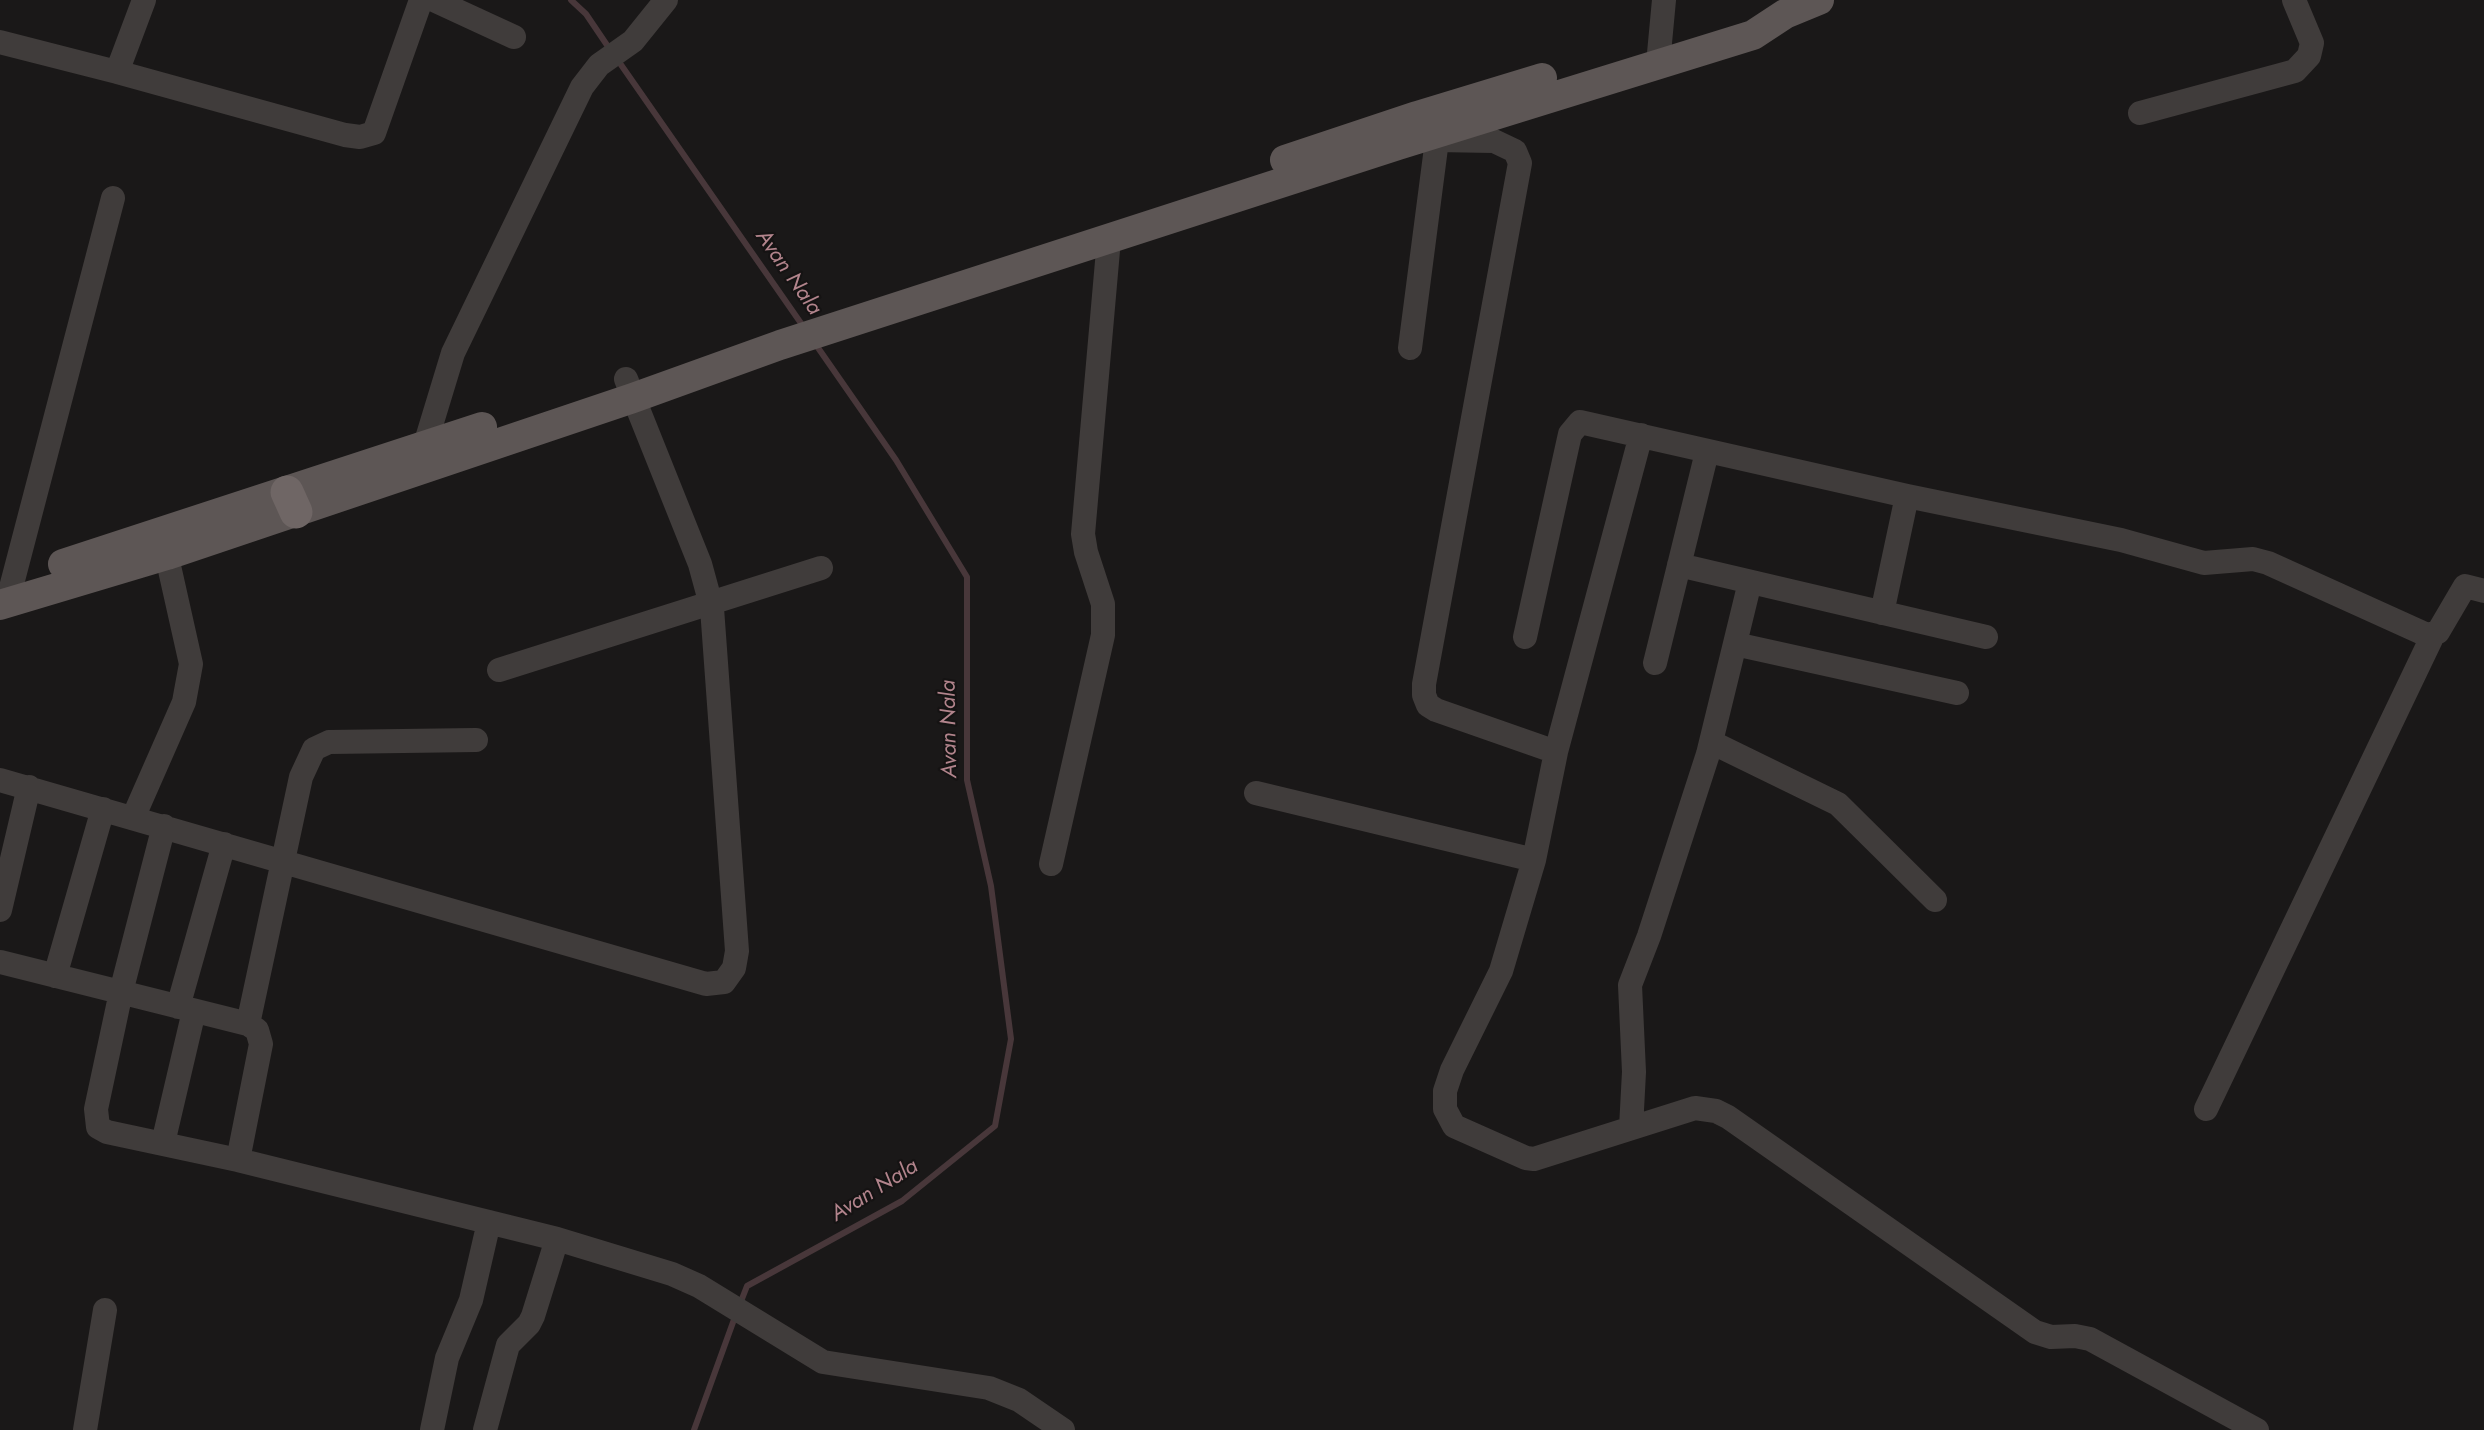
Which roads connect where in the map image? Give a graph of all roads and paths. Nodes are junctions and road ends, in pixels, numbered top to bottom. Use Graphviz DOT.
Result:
graph roads {
  1 [pos="144,0"];
  2 [pos="421,0"];
  3 [pos="434,0"];
  4 [pos="666,0"];
  5 [pos="1664,0"];
  6 [pos="1820,0"];
  7 [pos="2294,0"];
  8 [pos="514,36"];
  9 [pos="0,42"];
  10 [pos="1659,53"];
  11 [pos="117,72"];
  12 [pos="2140,113"];
  13 [pos="1437,128"];
  14 [pos="113,198"];
  15 [pos="1109,239"];
  16 [pos="874,307"];
  17 [pos="1410,348"];
  18 [pos="629,389"];
  19 [pos="1641,435"];
  20 [pos="425,445"];
  21 [pos="1707,452"];
  22 [pos="1907,496"];
  23 [pos="291,502"];
  24 [pos="165,544"];
  25 [pos="1679,565"];
  26 [pos="821,568"];
  27 [pos="1750,582"];
  28 [pos="2484,591"];
  29 [pos="5,593"];
  30 [pos="710,602"];
  31 [pos="1882,613"];
  32 [pos="2433,635"];
  33 [pos="1525,637"];
  34 [pos="1986,637"];
  35 [pos="1736,644"];
  36 [pos="1655,663"];
  37 [pos="499,670"];
  38 [pos="1958,693"];
  39 [pos="476,740"];
  40 [pos="1711,742"];
  41 [pos="1556,752"];
  42 [pos="0,780"];
  43 [pos="29,787"];
  44 [pos="1256,793"];
  45 [pos="103,809"];
  46 [pos="133,818"];
  47 [pos="164,826"];
  48 [pos="224,844"];
  49 [pos="1534,860"];
  50 [pos="283,862"];
  51 [pos="1052,864"];
  52 [pos="1935,900"];
  53 [pos="0,910"];
  54 [pos="0,962"];
  55 [pos="55,976"];
  56 [pos="121,992"];
  57 [pos="186,1009"];
  58 [pos="248,1024"];
  59 [pos="2206,1109"];
  60 [pos="1631,1128"];
  61 [pos="163,1143"];
  62 [pos="237,1160"];
  63 [pos="489,1222"];
  64 [pos="557,1239"];
  65 [pos="105,1310"];
  66 [pos="84,1430"];
  67 [pos="432,1430"];
  68 [pos="485,1430"];
  69 [pos="1063,1430"];
  70 [pos="2257,1430"];
  1 -- 11 [label="street"];
  2 -- 11 [label="street"];
  3 -- 8 [label="street"];
  4 -- 20 [label="street"];
  5 -- 10 [label="street"];
  6 -- 10 [label="main road"];
  7 -- 12 [label="street"];
  9 -- 11 [label="street"];
  10 -- 13 [label="main road"];
  13 -- 15 [label="main road"];
  13 -- 16 [label="main road"];
  13 -- 17 [label="street"];
  13 -- 41 [label="street"];
  14 -- 29 [label="street"];
  15 -- 16 [label="main road"];
  15 -- 51 [label="street"];
  16 -- 18 [label="main road"];
  18 -- 20 [label="main road"];
  18 -- 23 [label="main road"];
  18 -- 30 [label="street"];
  19 -- 21 [label="street"];
  19 -- 33 [label="street"];
  19 -- 41 [label="street"];
  20 -- 23 [label="main road"];
  21 -- 22 [label="street"];
  21 -- 25 [label="street"];
  22 -- 31 [label="street"];
  22 -- 32 [label="street"];
  23 -- 24 [label="main road"];
  24 -- 29 [label="main road"];
  24 -- 46 [label="street"];
  25 -- 27 [label="street"];
  25 -- 36 [label="street"];
  26 -- 30 [label="street"];
  27 -- 31 [label="street"];
  27 -- 35 [label="street"];
  28 -- 32 [label="street"];
  30 -- 37 [label="street"];
  30 -- 50 [label="street"];
  31 -- 34 [label="street"];
  32 -- 59 [label="street"];
  35 -- 38 [label="street"];
  35 -- 40 [label="street"];
  39 -- 50 [label="street"];
  40 -- 52 [label="street"];
  40 -- 60 [label="street"];
  41 -- 49 [label="street"];
  42 -- 43 [label="street"];
  43 -- 45 [label="street"];
  43 -- 53 [label="street"];
  44 -- 49 [label="street"];
  45 -- 46 [label="street"];
  45 -- 55 [label="street"];
  46 -- 47 [label="street"];
  47 -- 48 [label="street"];
  47 -- 56 [label="street"];
  48 -- 50 [label="street"];
  48 -- 57 [label="street"];
  49 -- 60 [label="street"];
  50 -- 58 [label="street"];
  54 -- 55 [label="street"];
  55 -- 56 [label="street"];
  56 -- 57 [label="street"];
  56 -- 61 [label="street"];
  57 -- 58 [label="street"];
  57 -- 61 [label="street"];
  58 -- 62 [label="street"];
  60 -- 70 [label="street"];
  61 -- 62 [label="street"];
  62 -- 63 [label="street"];
  63 -- 64 [label="street"];
  63 -- 67 [label="street"];
  64 -- 68 [label="street"];
  64 -- 69 [label="street"];
  65 -- 66 [label="street"];
}
